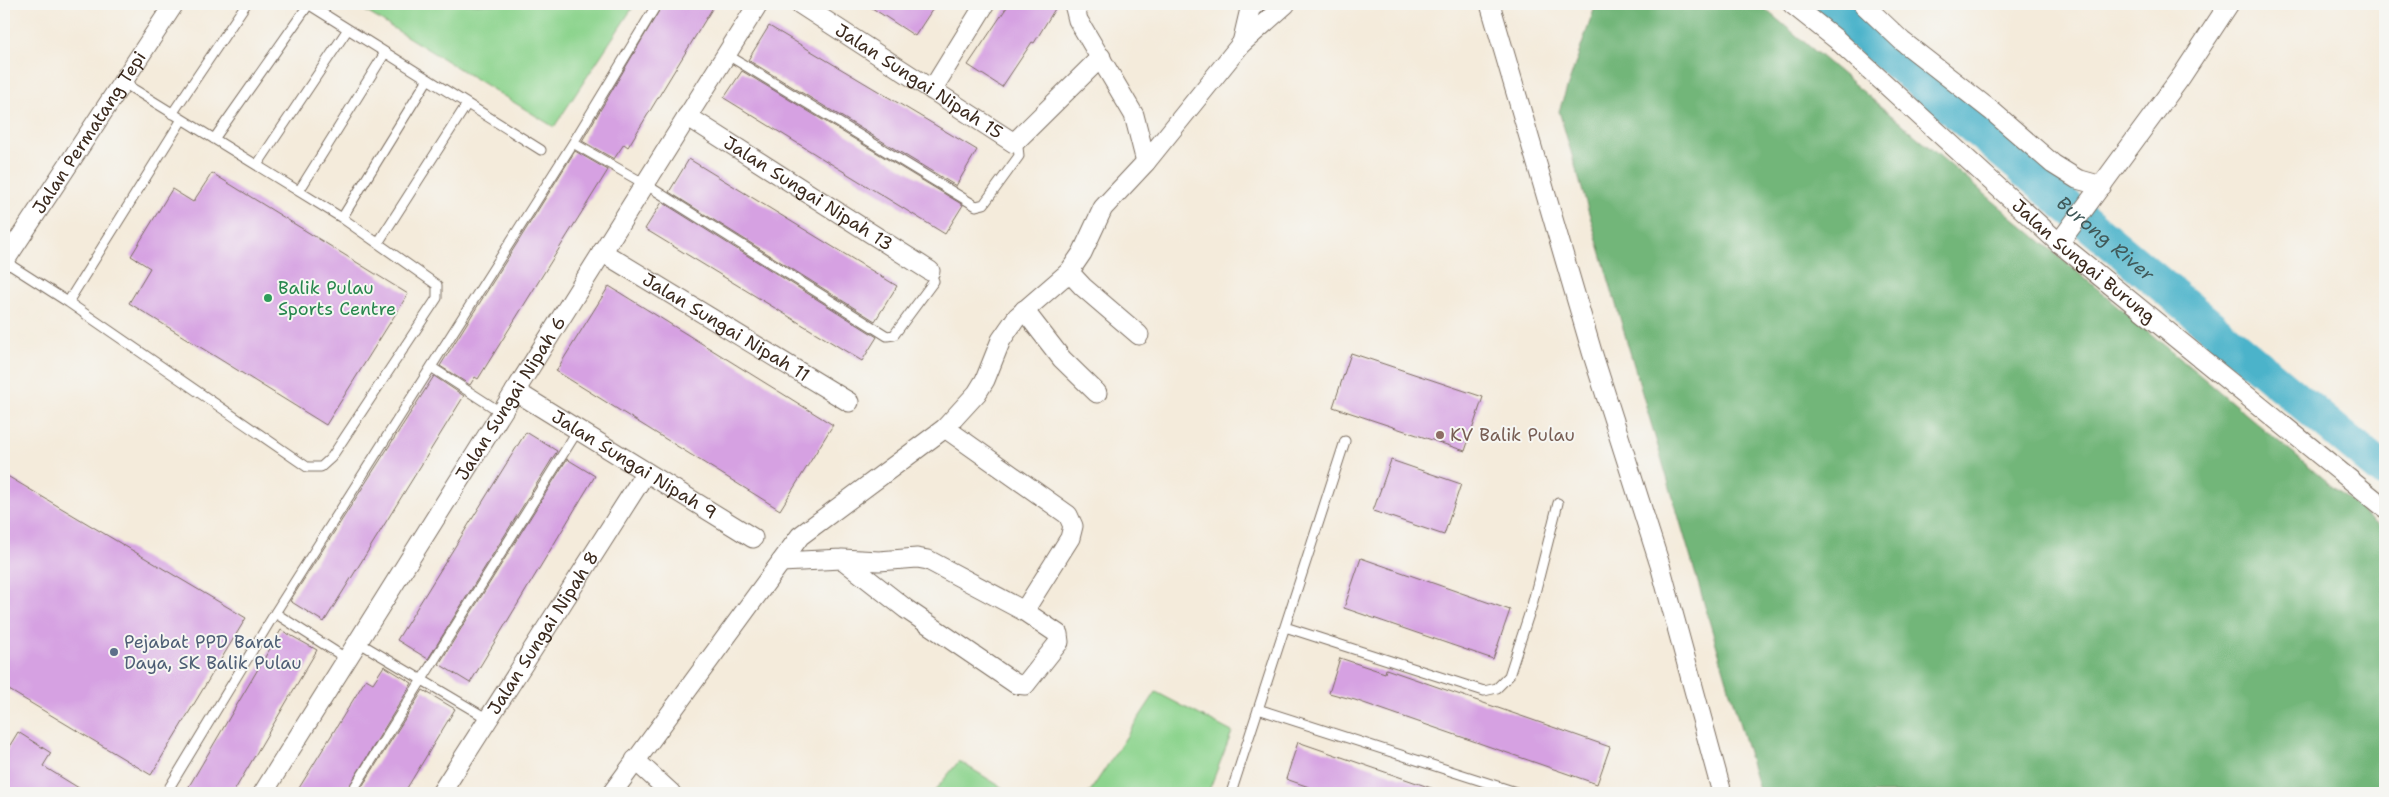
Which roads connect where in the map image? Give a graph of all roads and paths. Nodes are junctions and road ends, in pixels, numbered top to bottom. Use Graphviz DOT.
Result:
graph roads {
  1 [pos="174,4"];
  2 [pos="246,4"];
  3 [pos="308,4"];
  4 [pos="657,4"];
  5 [pos="758,4"];
  6 [pos="800,4"];
  7 [pos="985,4"];
  8 [pos="1074,4"];
  9 [pos="1255,4"];
  10 [pos="1286,4"];
  11 [pos="1490,4"];
  12 [pos="1792,4"];
  13 [pos="1863,4"];
  14 [pos="2229,4"];
  15 [pos="348,29"];
  16 [pos="1242,44"];
  17 [pos="385,53"];
  18 [pos="726,54"];
  19 [pos="1101,57"];
  20 [pos="428,79"];
  21 [pos="122,82"];
  22 [pos="932,90"];
  23 [pos="467,104"];
  24 [pos="172,114"];
  25 [pos="687,116"];
  26 [pos="182,120"];
  27 [pos="214,139"];
  28 [pos="573,143"];
  29 [pos="1014,143"];
  30 [pos="541,150"];
  31 [pos="1146,162"];
  32 [pos="257,165"];
  33 [pos="645,184"];
  34 [pos="299,191"];
  35 [pos="2096,193"];
  36 [pos="342,218"];
  37 [pos="2064,237"];
  38 [pos="378,243"];
  39 [pos="602,252"];
  40 [pos="4,262"];
  41 [pos="930,271"];
  42 [pos="1069,272"];
  43 [pos="68,302"];
  44 [pos="1024,310"];
  45 [pos="1139,335"];
  46 [pos="430,366"];
  47 [pos="516,391"];
  48 [pos="1097,393"];
  49 [pos="849,402"];
  50 [pos="502,413"];
  51 [pos="945,428"];
  52 [pos="578,430"];
  53 [pos="1345,441"];
  54 [pos="646,472"];
  55 [pos="1558,503"];
  56 [pos="2385,508"];
  57 [pos="753,538"];
  58 [pos="842,559"];
  59 [pos="781,562"];
  60 [pos="1024,611"];
  61 [pos="275,613"];
  62 [pos="1284,628"];
  63 [pos="358,642"];
  64 [pos="347,659"];
  65 [pos="423,680"];
  66 [pos="1258,709"];
  67 [pos="488,719"];
  68 [pos="636,760"];
  69 [pos="166,793"];
  70 [pos="263,793"];
  71 [pos="351,793"];
  72 [pos="441,793"];
  73 [pos="612,793"];
  74 [pos="671,793"];
  75 [pos="1231,793"];
  76 [pos="1519,793"];
  77 [pos="1722,793"];
  1 -- 21 [label="street, Jalan Permatang Tepi"];
  2 -- 24 [label="lane"];
  3 -- 15 [label="lane"];
  3 -- 27 [label="lane"];
  4 -- 28 [label="lane"];
  5 -- 18 [label="street, Jalan Sungai Nipah 6"];
  6 -- 22 [label="street, Jalan Sungai Nipah 15"];
  7 -- 22 [label="street"];
  8 -- 19 [label="street"];
  9 -- 16 [label="street"];
  10 -- 16 [label="street"];
  11 -- 77 [label="street"];
  12 -- 37 [label="street, Jalan Sungai Burung"];
  13 -- 35 [label="street"];
  14 -- 35 [label="street"];
  15 -- 17 [label="lane"];
  15 -- 32 [label="lane"];
  16 -- 31 [label="street"];
  17 -- 20 [label="lane"];
  17 -- 34 [label="lane"];
  18 -- 25 [label="street, Jalan Sungai Nipah 6"];
  18 -- 29 [label="lane"];
  19 -- 29 [label="street"];
  19 -- 31 [label="street"];
  20 -- 23 [label="lane"];
  20 -- 36 [label="lane"];
  21 -- 24 [label="lane"];
  21 -- 40 [label="street, Jalan Permatang Tepi"];
  22 -- 29 [label="street, Jalan Sungai Nipah 15"];
  23 -- 30 [label="lane"];
  23 -- 38 [label="lane"];
  24 -- 26 [label="lane"];
  25 -- 33 [label="street, Jalan Sungai Nipah 6"];
  25 -- 41 [label="street, Jalan Sungai Nipah 13"];
  26 -- 27 [label="lane"];
  26 -- 43 [label="lane"];
  27 -- 32 [label="lane"];
  28 -- 33 [label="lane"];
  28 -- 46 [label="lane"];
  31 -- 42 [label="street"];
  32 -- 34 [label="lane"];
  33 -- 39 [label="street, Jalan Sungai Nipah 6"];
  33 -- 41 [label="lane"];
  34 -- 36 [label="lane"];
  35 -- 37 [label="street"];
  36 -- 38 [label="lane"];
  37 -- 56 [label="street, Jalan Sungai Burung"];
  38 -- 43 [label="lane"];
  39 -- 47 [label="street, Jalan Sungai Nipah 6"];
  39 -- 49 [label="street, Jalan Sungai Nipah 11"];
  40 -- 43 [label="lane"];
  42 -- 44 [label="street"];
  42 -- 45 [label="street"];
  44 -- 48 [label="street"];
  44 -- 51 [label="street"];
  46 -- 50 [label="lane"];
  46 -- 61 [label="lane"];
  47 -- 50 [label="street, Jalan Sungai Nipah 6"];
  47 -- 52 [label="street, Jalan Sungai Nipah 9"];
  50 -- 63 [label="street, Jalan Sungai Nipah 6"];
  51 -- 59 [label="street"];
  51 -- 60 [label="street"];
  52 -- 54 [label="street, Jalan Sungai Nipah 9"];
  52 -- 65 [label="lane"];
  53 -- 62 [label="lane"];
  54 -- 57 [label="street, Jalan Sungai Nipah 9"];
  54 -- 67 [label="street, Jalan Sungai Nipah 8"];
  55 -- 62 [label="lane"];
  58 -- 59 [label="street"];
  58 -- 60 [label="street"];
  58 -- 60 [label="street"];
  59 -- 68 [label="street"];
  61 -- 64 [label="lane"];
  61 -- 69 [label="lane"];
  62 -- 66 [label="lane"];
  63 -- 64 [label="street, Jalan Sungai Nipah 6"];
  63 -- 65 [label="lane"];
  64 -- 70 [label="street, Jalan Sungai Nipah 6"];
  65 -- 67 [label="lane"];
  65 -- 71 [label="lane"];
  66 -- 75 [label="lane"];
  66 -- 76 [label="lane"];
  67 -- 72 [label="street, Jalan Sungai Nipah 8"];
  68 -- 73 [label="street"];
  68 -- 74 [label="street"];
}
